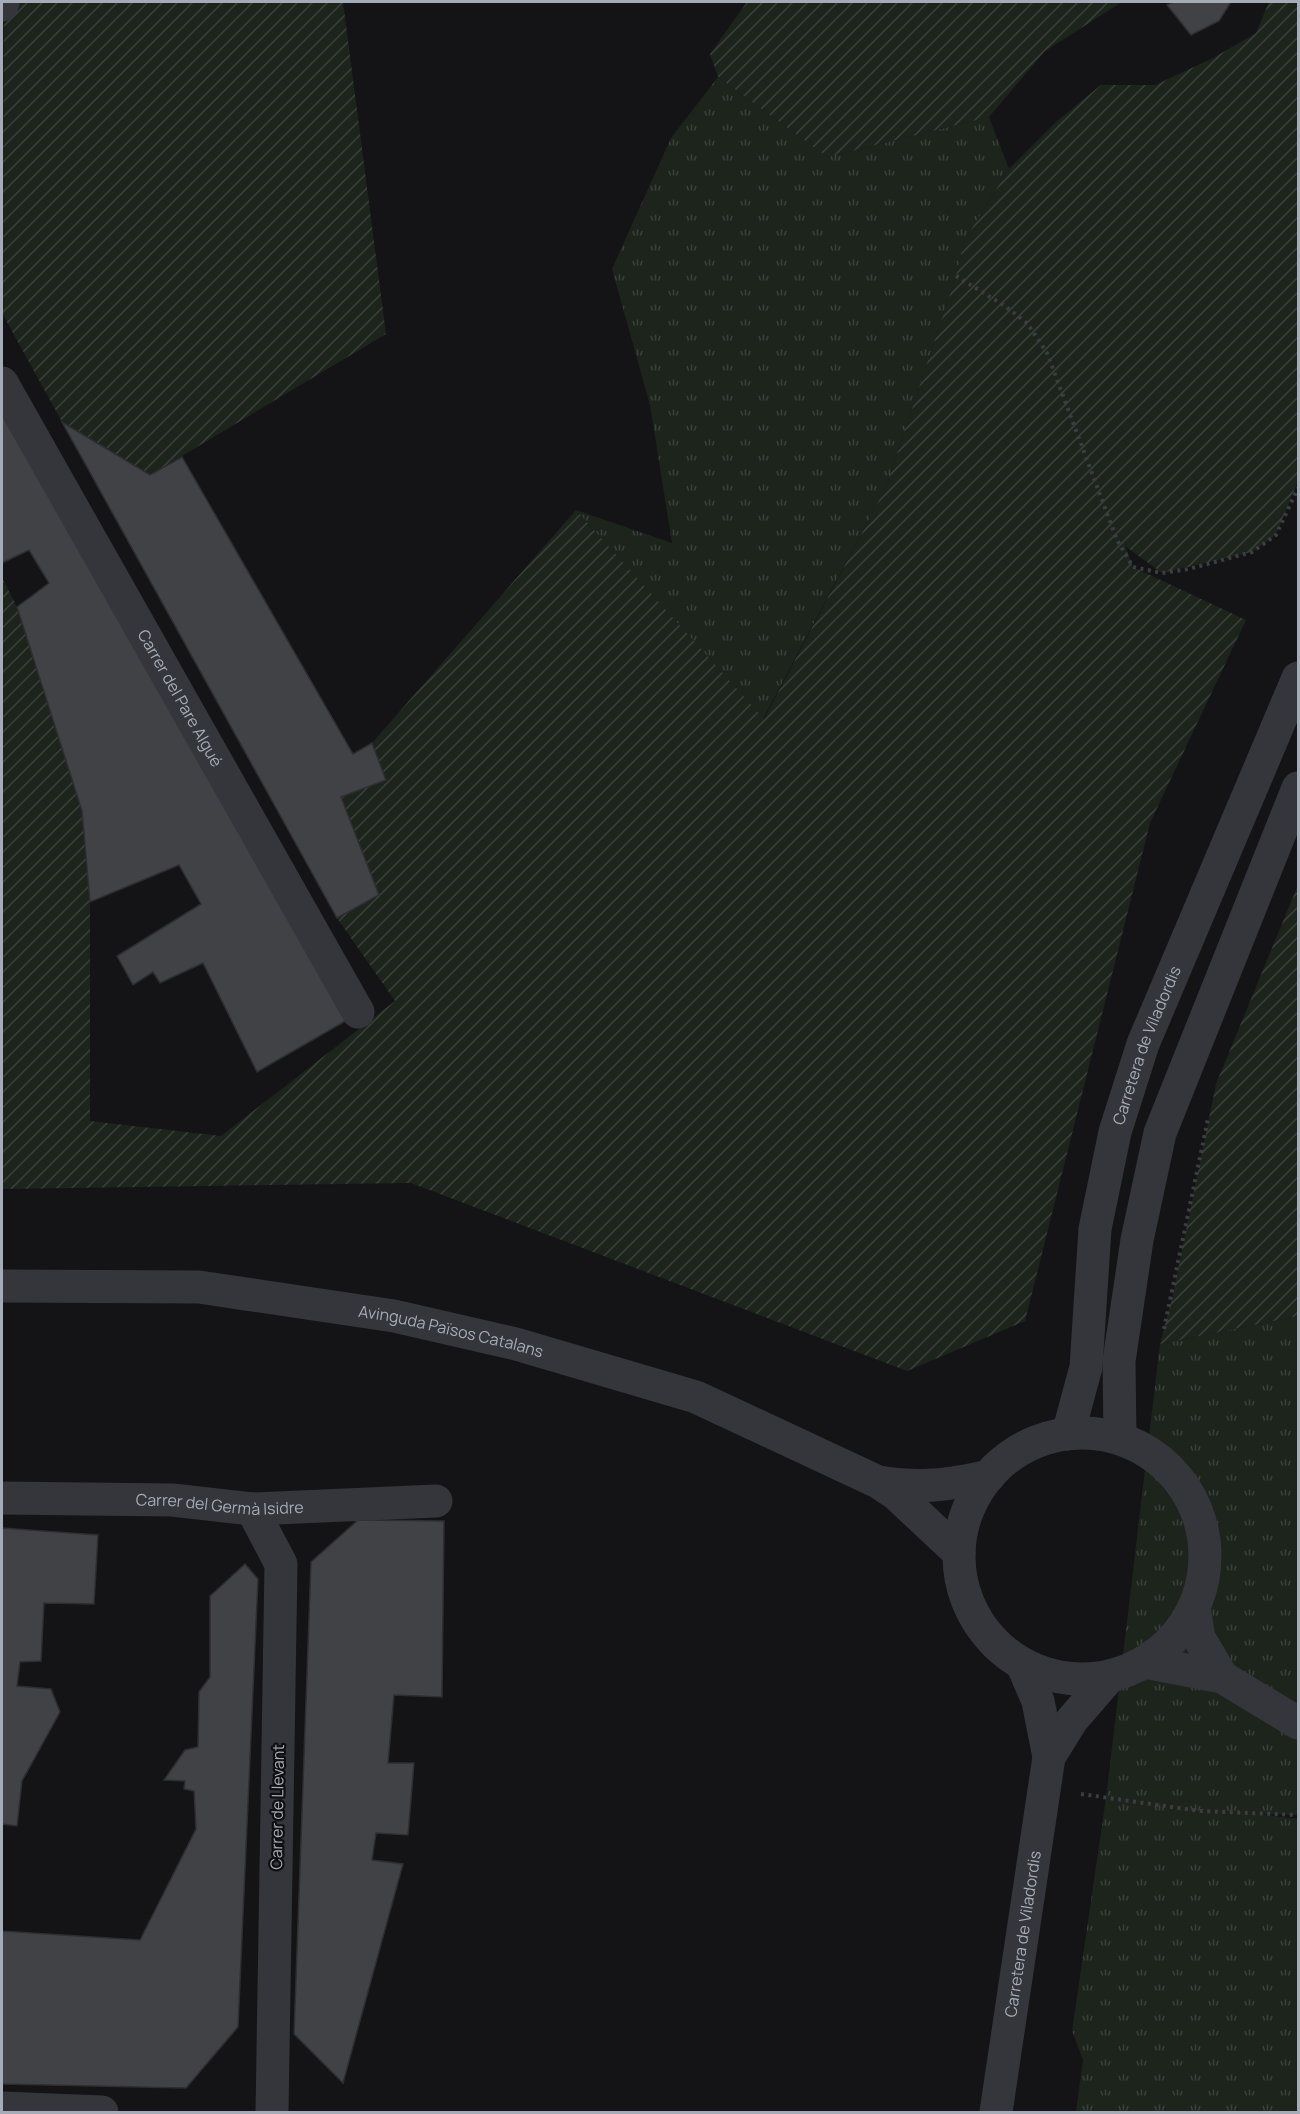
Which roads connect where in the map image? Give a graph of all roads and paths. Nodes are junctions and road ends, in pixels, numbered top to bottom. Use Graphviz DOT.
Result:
graph roads {
  1 [pos="956,276"];
  2 [pos="2,383"];
  3 [pos="1299,489"];
  4 [pos="1299,678"];
  5 [pos="1299,788"];
  6 [pos="358,1012"];
  7 [pos="1209,1117"];
  8 [pos="2,1286"];
  9 [pos="1163,1334"];
  10 [pos="1068,1434"];
  11 [pos="1120,1438"];
  12 [pos="989,1476"];
  13 [pos="878,1482"];
  14 [pos="2,1498"];
  15 [pos="436,1501"];
  16 [pos="252,1509"];
  17 [pos="959,1553"];
  18 [pos="1194,1608"];
  19 [pos="1145,1662"];
  20 [pos="1022,1664"];
  21 [pos="1110,1676"];
  22 [pos="1222,1677"];
  23 [pos="1299,1723"];
  24 [pos="1049,1757"];
  25 [pos="1044,1790"];
  26 [pos="1299,1815"];
  27 [pos="2,2108"];
  28 [pos="102,2112"];
  29 [pos="272,2112"];
  30 [pos="996,2112"];
  1 -- 3 [label="path"];
  2 -- 6 [label="street, Carrer del Pare Algué"];
  4 -- 10 [label="street, Carretera de Viladordis"];
  5 -- 11 [label="street"];
  7 -- 9 [label="path"];
  8 -- 13 [label="street, Avinguda Països Catalans"];
  10 -- 11 [label="street"];
  10 -- 12 [label="street"];
  11 -- 18 [label="street"];
  12 -- 13 [label="street, Avinguda Països Catalans"];
  12 -- 17 [label="street"];
  13 -- 17 [label="street, Avinguda Països Catalans"];
  14 -- 16 [label="street, Carrer del Germà Isidre"];
  15 -- 16 [label="street, Carrer del Germà Isidre"];
  16 -- 29 [label="street, Carrer de Llevant"];
  17 -- 20 [label="street"];
  18 -- 19 [label="street"];
  18 -- 22 [label="street"];
  19 -- 21 [label="street"];
  19 -- 22 [label="street"];
  20 -- 21 [label="street"];
  20 -- 24 [label="street, Carretera de Viladordis"];
  21 -- 24 [label="street, Carretera de Viladordis"];
  22 -- 23 [label="street"];
  24 -- 25 [label="street, Carretera de Viladordis"];
  25 -- 26 [label="path"];
  25 -- 30 [label="street, Carretera de Viladordis"];
  27 -- 28 [label="street"];
}
